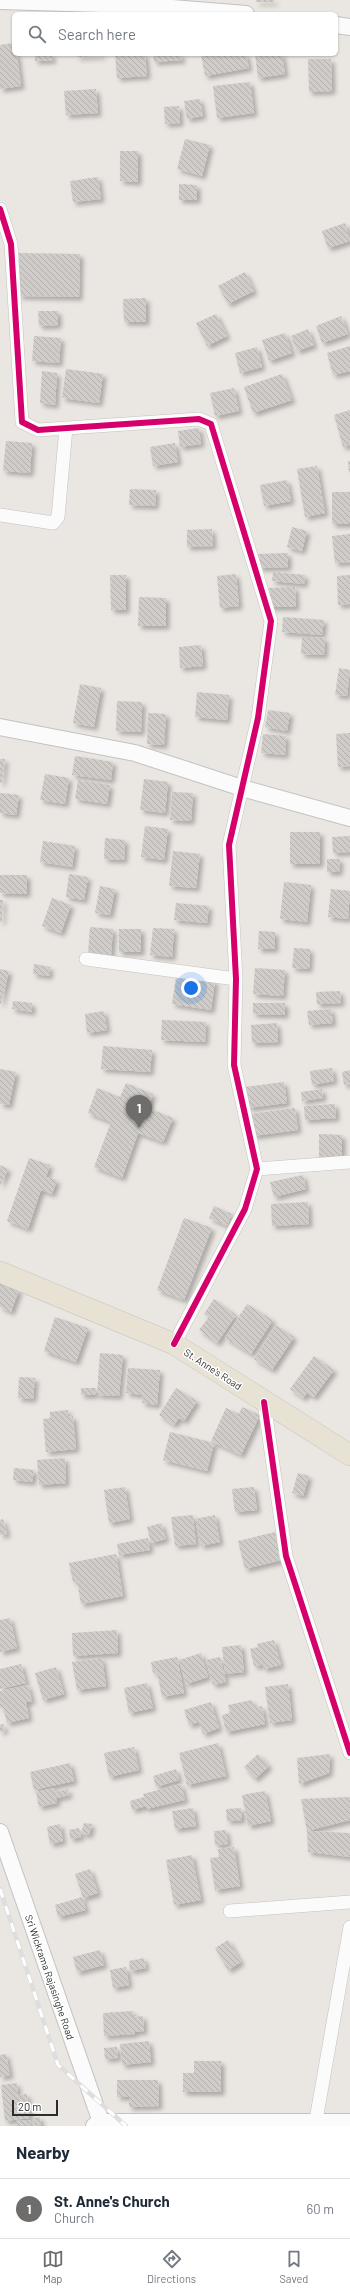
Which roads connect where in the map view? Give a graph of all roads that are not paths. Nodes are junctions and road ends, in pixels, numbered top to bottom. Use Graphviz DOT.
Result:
graph roads {
  1 [pos="0,0"];
  2 [pos="134,2"];
  3 [pos="227,12"];
  4 [pos="338,25"];
  5 [pos="350,27"];
  6 [pos="0,209"];
  7 [pos="66,428"];
  8 [pos="0,515"];
  9 [pos="0,727"];
  10 [pos="242,788"];
  11 [pos="350,818"];
  12 [pos="86,959"];
  13 [pos="236,979"];
  14 [pos="350,1162"];
  15 [pos="257,1169"];
  16 [pos="0,1272"];
  17 [pos="174,1344"];
  18 [pos="264,1402"];
  19 [pos="350,1455"];
  20 [pos="350,1754"];
  21 [pos="0,1832"];
  22 [pos="350,1902"];
  23 [pos="230,1911"];
  24 [pos="350,1927"];
  25 [pos="316,2120"];
  26 [pos="350,2122"];
  27 [pos="97,2124"];
  1 -- 2 [label="street"];
  2 -- 3 [label="street"];
  4 -- 5 [label="street"];
  6 -- 7 [label="street"];
  7 -- 8 [label="street"];
  7 -- 10 [label="street"];
  9 -- 10 [label="street"];
  10 -- 11 [label="street"];
  10 -- 13 [label="street"];
  12 -- 13 [label="street"];
  13 -- 15 [label="street"];
  14 -- 15 [label="street"];
  15 -- 17 [label="street"];
  16 -- 17 [label="main road, St. Anne's Road"];
  17 -- 18 [label="main road, St. Anne's Road"];
  18 -- 19 [label="main road, St. Anne's Road"];
  18 -- 20 [label="street"];
  21 -- 27 [label="street, Sri Wickrama Rajasinghe Road"];
  22 -- 23 [label="street"];
  24 -- 25 [label="street"];
  25 -- 26 [label="street"];
  25 -- 27 [label="street"];
}
